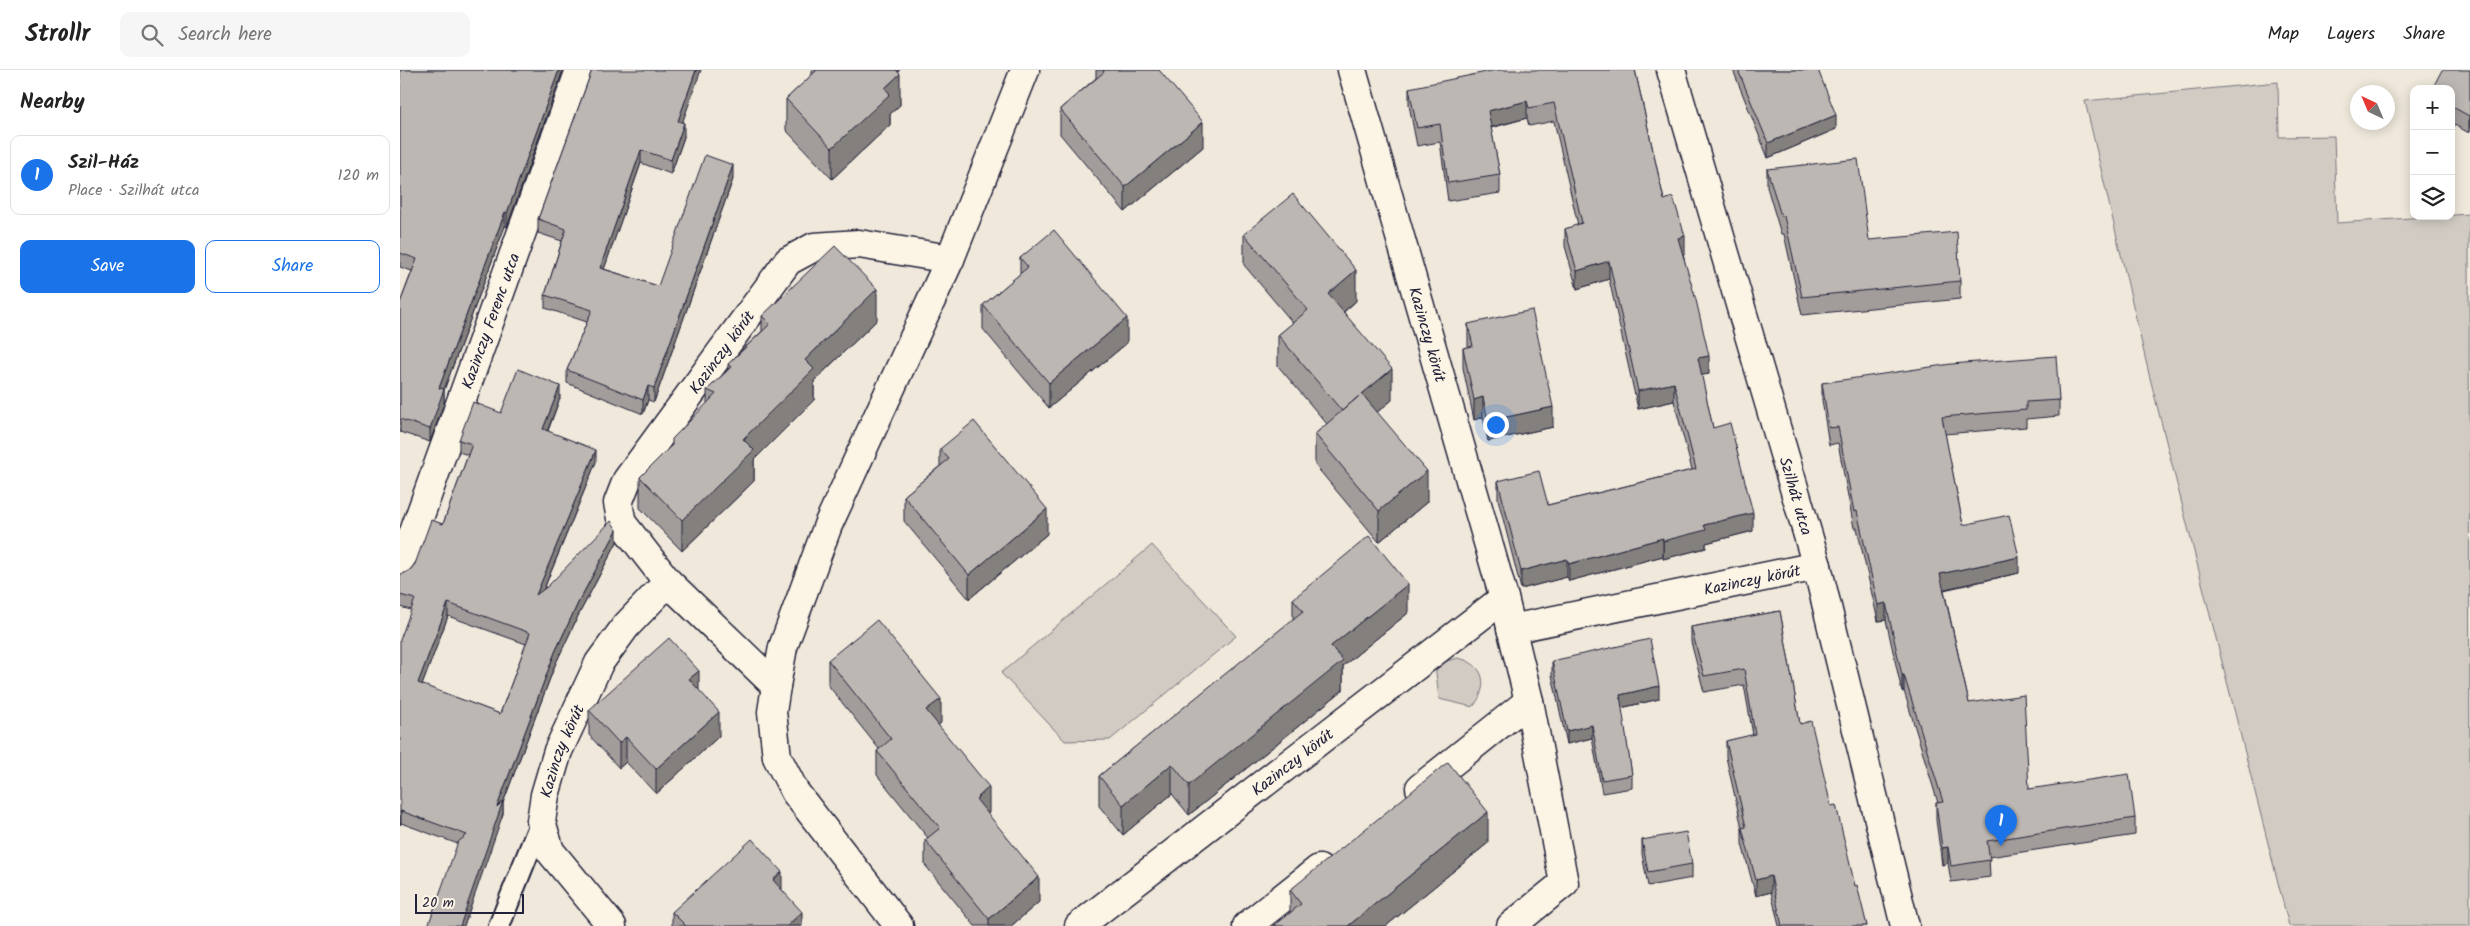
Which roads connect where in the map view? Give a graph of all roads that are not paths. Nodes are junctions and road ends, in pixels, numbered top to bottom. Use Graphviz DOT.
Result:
graph roads {
  1 [pos="580,70"];
  2 [pos="1025,70"];
  3 [pos="1352,70"];
  4 [pos="1671,70"];
  5 [pos="950,259"];
  6 [pos="1817,566"];
  7 [pos="400,571"];
  8 [pos="668,582"];
  9 [pos="1504,598"];
  10 [pos="1511,629"];
  11 [pos="776,686"];
  12 [pos="1529,701"];
  13 [pos="1402,802"];
  14 [pos="541,821"];
  15 [pos="1340,852"];
  16 [pos="889,922"];
  17 [pos="499,926"];
  18 [pos="612,926"];
  19 [pos="1079,926"];
  20 [pos="1248,926"];
  21 [pos="1511,926"];
  22 [pos="1905,926"];
  1 -- 7 [label="street, Kazinczy Ferenc utca"];
  2 -- 5 [label="street"];
  3 -- 9 [label="street, Kazinczy körút"];
  4 -- 6 [label="street, Szilhát utca"];
  5 -- 8 [label="street, Kazinczy körút"];
  5 -- 11 [label="street"];
  6 -- 10 [label="street, Kazinczy körút"];
  6 -- 22 [label="street, Szilhát utca"];
  8 -- 11 [label="street, Kazinczy körút"];
  8 -- 14 [label="street, Kazinczy körút"];
  9 -- 10 [label="street, Kazinczy körút"];
  9 -- 19 [label="street, Kazinczy körút"];
  10 -- 12 [label="street, Kazinczy körút"];
  11 -- 16 [label="street"];
  12 -- 13 [label="street"];
  12 -- 21 [label="street, Kazinczy körút"];
  14 -- 17 [label="lane"];
  14 -- 18 [label="street, Kazinczy körút"];
  15 -- 20 [label="street"];
}
